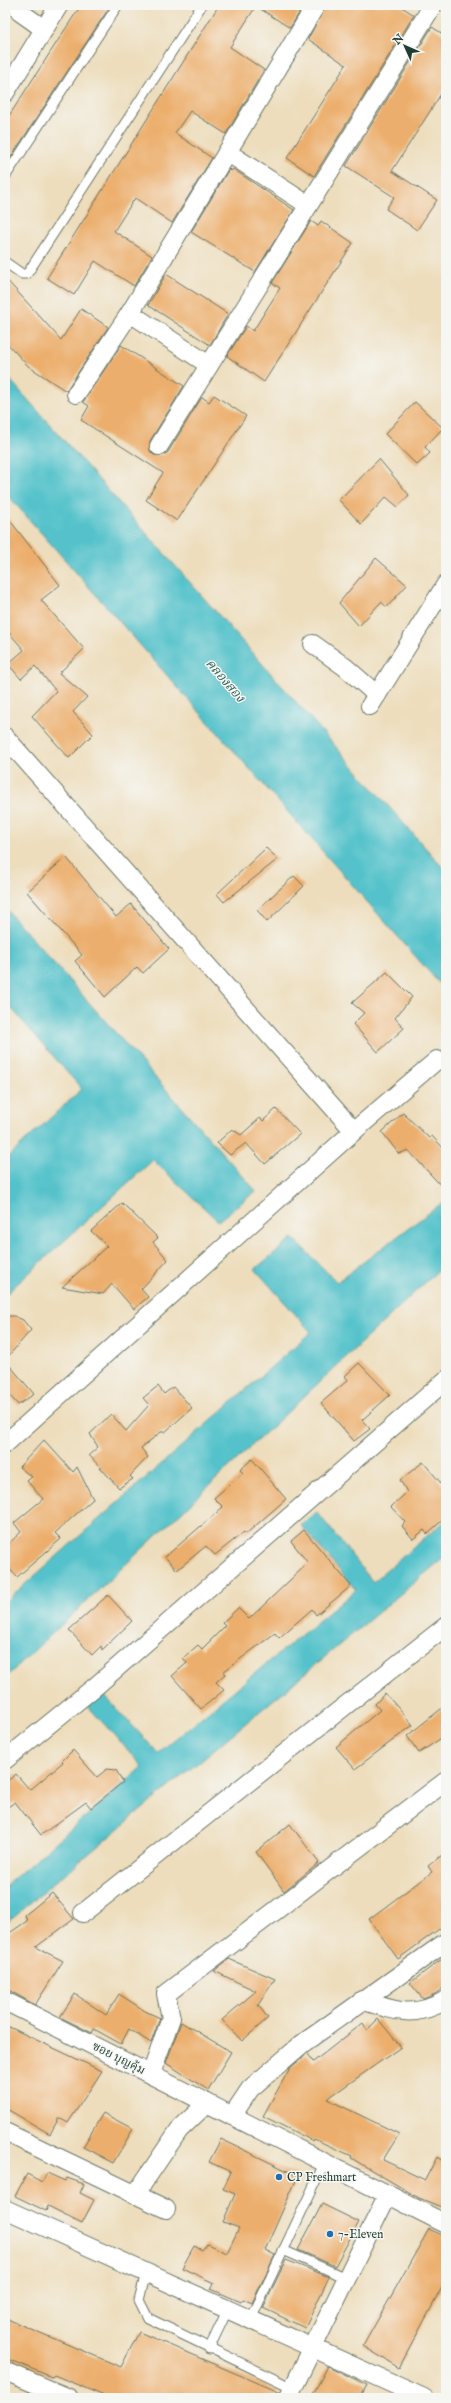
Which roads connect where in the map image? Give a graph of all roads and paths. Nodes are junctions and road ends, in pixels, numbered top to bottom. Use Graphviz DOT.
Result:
graph roads {
  1 [pos="17,5"];
  2 [pos="59,5"];
  3 [pos="118,5"];
  4 [pos="202,5"];
  5 [pos="316,5"];
  6 [pos="432,5"];
  7 [pos="44,29"];
  8 [pos="5,93"];
  9 [pos="227,152"];
  10 [pos="5,177"];
  11 [pos="308,205"];
  12 [pos="5,262"];
  13 [pos="130,312"];
  14 [pos="209,366"];
  15 [pos="76,394"];
  16 [pos="159,446"];
  17 [pos="446,584"];
  18 [pos="313,644"];
  19 [pos="5,737"];
  20 [pos="437,1060"];
  21 [pos="354,1131"];
  22 [pos="446,1380"];
  23 [pos="5,1444"];
  24 [pos="446,1626"];
  25 [pos="5,1760"];
  26 [pos="446,1781"];
  27 [pos="83,1913"];
  28 [pos="446,1942"];
  29 [pos="362,2000"];
  30 [pos="446,2000"];
  31 [pos="5,2002"];
  32 [pos="150,2074"];
  33 [pos="206,2103"];
  34 [pos="232,2116"];
  35 [pos="5,2132"];
  36 [pos="325,2162"];
  37 [pos="388,2194"];
  38 [pos="135,2195"];
  39 [pos="166,2209"];
  40 [pos="5,2210"];
  41 [pos="446,2224"];
  42 [pos="283,2250"];
  43 [pos="146,2272"];
  44 [pos="346,2278"];
  45 [pos="228,2309"];
  46 [pos="251,2319"];
  47 [pos="313,2348"];
  48 [pos="209,2349"];
  49 [pos="5,2371"];
  50 [pos="291,2393"];
  51 [pos="69,2398"];
  52 [pos="424,2398"];
  1 -- 7 [label="street"];
  2 -- 7 [label="street"];
  3 -- 10 [label="lane"];
  4 -- 12 [label="lane"];
  5 -- 9 [label="street"];
  6 -- 11 [label="street"];
  7 -- 8 [label="street"];
  9 -- 11 [label="street"];
  9 -- 13 [label="street"];
  11 -- 14 [label="street"];
  13 -- 14 [label="street"];
  13 -- 15 [label="street"];
  14 -- 16 [label="street"];
  17 -- 18 [label="street"];
  19 -- 21 [label="street"];
  20 -- 21 [label="street"];
  21 -- 23 [label="street"];
  22 -- 25 [label="street"];
  24 -- 27 [label="street"];
  26 -- 32 [label="street"];
  28 -- 29 [label="street"];
  29 -- 30 [label="street"];
  29 -- 34 [label="street"];
  31 -- 32 [label="street, ซอย บุญคุ้ม"];
  32 -- 33 [label="street, ซอย บุญคุ้ม"];
  33 -- 34 [label="street, ซอย บุญคุ้ม"];
  33 -- 38 [label="street"];
  34 -- 36 [label="street, ซอย บุญคุ้ม"];
  35 -- 38 [label="street"];
  36 -- 37 [label="street, ซอย บุญคุ้ม"];
  36 -- 42 [label="lane"];
  37 -- 41 [label="street, ซอย บุญคุ้ม"];
  37 -- 44 [label="street"];
  38 -- 39 [label="street"];
  40 -- 43 [label="street"];
  42 -- 44 [label="lane"];
  42 -- 46 [label="lane"];
  43 -- 45 [label="street"];
  43 -- 48 [label="lane"];
  44 -- 47 [label="street"];
  45 -- 46 [label="street"];
  45 -- 48 [label="lane"];
  46 -- 47 [label="street"];
  47 -- 50 [label="street"];
  47 -- 52 [label="street"];
  48 -- 50 [label="lane"];
  49 -- 51 [label="street"];
}
